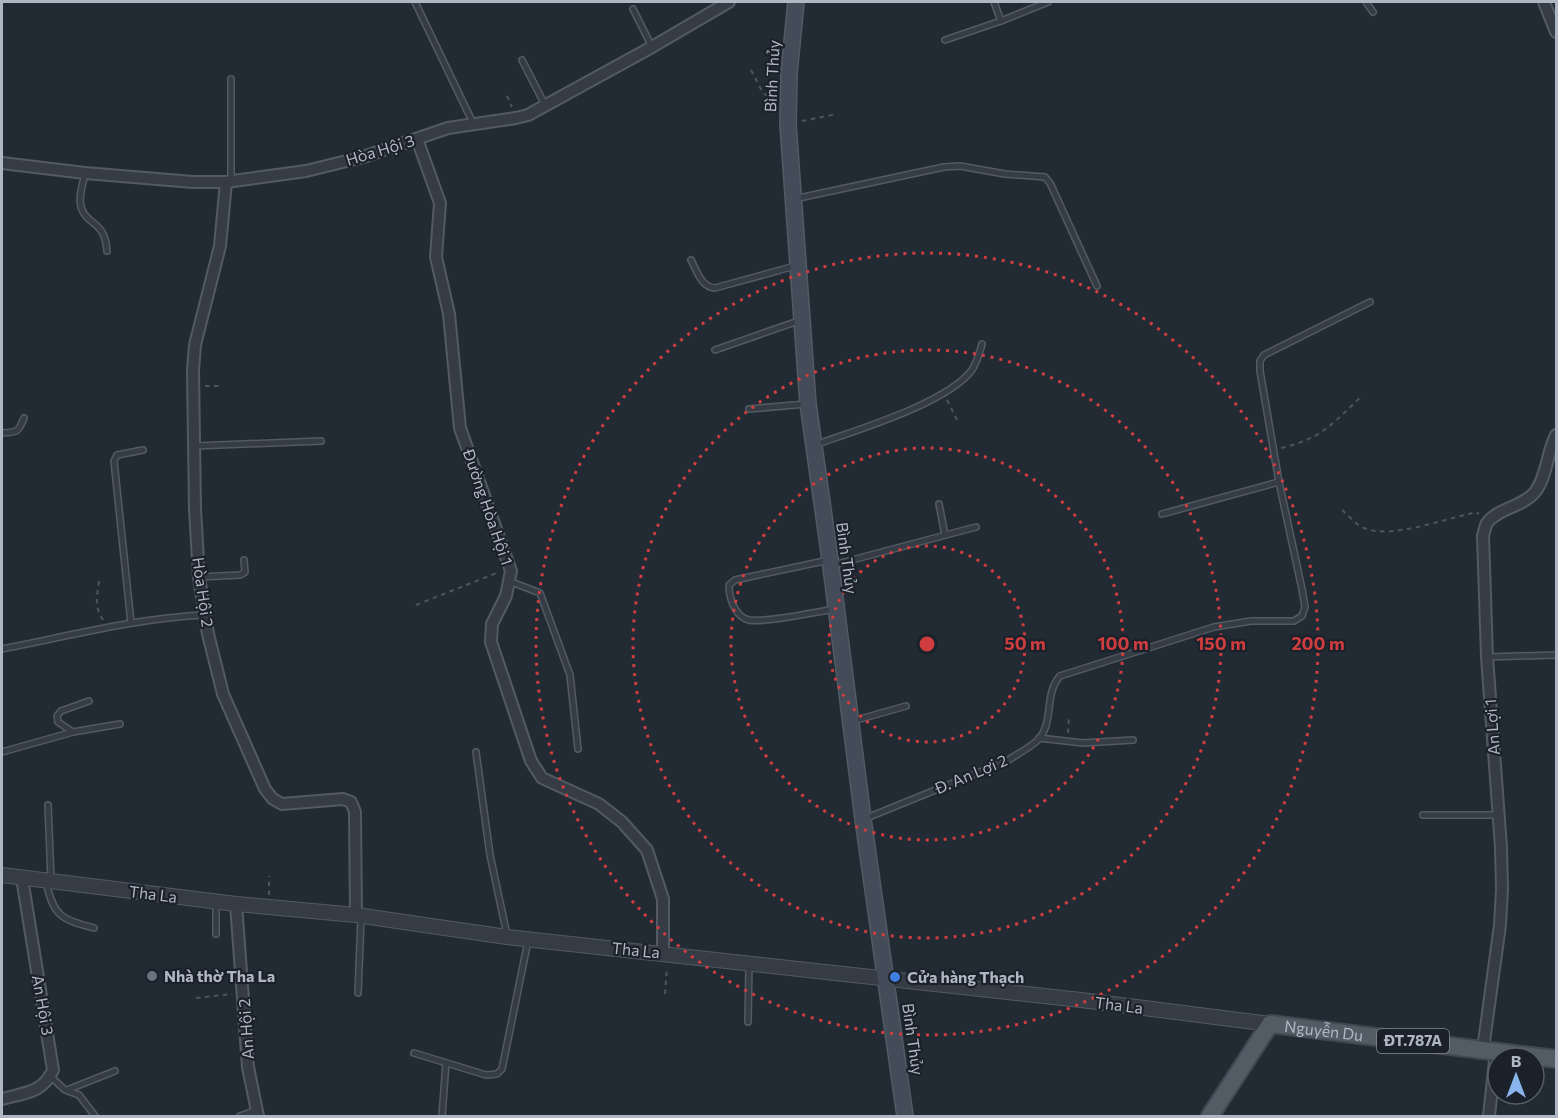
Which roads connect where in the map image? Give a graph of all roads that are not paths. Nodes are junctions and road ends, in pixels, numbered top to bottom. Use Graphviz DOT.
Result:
graph roads {
  1 [pos="416,2"];
  2 [pos="729,2"];
  3 [pos="796,2"];
  4 [pos="994,2"];
  5 [pos="1048,2"];
  6 [pos="1366,2"];
  7 [pos="1544,2"];
  8 [pos="633,9"];
  9 [pos="1373,12"];
  10 [pos="1001,21"];
  11 [pos="1557,32"];
  12 [pos="945,40"];
  13 [pos="652,47"];
  14 [pos="522,60"];
  15 [pos="231,79"];
  16 [pos="545,107"];
  17 [pos="473,123"];
  18 [pos="417,139"];
  19 [pos="2,163"];
  20 [pos="85,173"];
  21 [pos="229,182"];
  22 [pos="793,200"];
  23 [pos="107,251"];
  24 [pos="691,260"];
  25 [pos="797,266"];
  26 [pos="1097,286"];
  27 [pos="1370,302"];
  28 [pos="801,320"];
  29 [pos="982,344"];
  30 [pos="715,350"];
  31 [pos="808,404"];
  32 [pos="749,409"];
  33 [pos="24,418"];
  34 [pos="2,433"];
  35 [pos="1557,435"];
  36 [pos="321,441"];
  37 [pos="813,445"];
  38 [pos="194,446"];
  39 [pos="143,450"];
  40 [pos="1279,482"];
  41 [pos="939,504"];
  42 [pos="1162,514"];
  43 [pos="976,527"];
  44 [pos="945,535"];
  45 [pos="244,560"];
  46 [pos="831,563"];
  47 [pos="199,577"];
  48 [pos="509,581"];
  49 [pos="837,608"];
  50 [pos="204,615"];
  51 [pos="131,623"];
  52 [pos="2,649"];
  53 [pos="1557,655"];
  54 [pos="1487,657"];
  55 [pos="90,700"];
  56 [pos="906,706"];
  57 [pos="851,722"];
  58 [pos="120,724"];
  59 [pos="74,732"];
  60 [pos="1039,738"];
  61 [pos="1132,740"];
  62 [pos="579,749"];
  63 [pos="2,752"];
  64 [pos="476,752"];
  65 [pos="48,805"];
  66 [pos="1423,815"];
  67 [pos="1499,815"];
  68 [pos="863,819"];
  69 [pos="2,875"];
  70 [pos="22,878"];
  71 [pos="48,881"];
  72 [pos="216,902"];
  73 [pos="236,904"];
  74 [pos="359,916"];
  75 [pos="94,928"];
  76 [pos="216,934"];
  77 [pos="507,937"];
  78 [pos="528,939"];
  79 [pos="665,953"];
  80 [pos="749,963"];
  81 [pos="887,978"];
  82 [pos="358,993"];
  83 [pos="748,1022"];
  84 [pos="1270,1024"];
  85 [pos="1489,1046"];
  86 [pos="1486,1050"];
  87 [pos="414,1053"];
  88 [pos="446,1063"];
  89 [pos="115,1071"];
  90 [pos="50,1076"];
  91 [pos="65,1090"];
  92 [pos="2,1099"];
  93 [pos="257,1113"];
  94 [pos="95,1116"];
  95 [pos="240,1116"];
  96 [pos="442,1116"];
  97 [pos="905,1116"];
  98 [pos="1210,1116"];
  1 -- 17 [label="lane"];
  2 -- 13 [label="street, Hòa Hội 3"];
  3 -- 22 [label="main road, Bình Thủy"];
  4 -- 10 [label="lane"];
  5 -- 10 [label="lane"];
  6 -- 9 [label="lane"];
  7 -- 11 [label="street"];
  8 -- 13 [label="lane"];
  10 -- 12 [label="lane"];
  13 -- 16 [label="street, Hòa Hội 3"];
  14 -- 16 [label="lane"];
  15 -- 21 [label="lane"];
  16 -- 17 [label="street, Hòa Hội 3"];
  17 -- 18 [label="street, Hòa Hội 3"];
  18 -- 21 [label="street, Hòa Hội 3"];
  18 -- 48 [label="street, Đường Hòa Hội 1"];
  19 -- 20 [label="street, Hòa Hội 3"];
  20 -- 21 [label="street, Hòa Hội 3"];
  20 -- 23 [label="lane"];
  21 -- 38 [label="street, Hòa Hội 2"];
  22 -- 25 [label="main road, Bình Thủy"];
  22 -- 26 [label="lane"];
  24 -- 25 [label="lane"];
  25 -- 28 [label="main road, Bình Thủy"];
  27 -- 40 [label="lane"];
  28 -- 30 [label="lane"];
  28 -- 31 [label="main road, Bình Thủy"];
  29 -- 37 [label="lane"];
  31 -- 32 [label="lane"];
  31 -- 37 [label="main road, Bình Thủy"];
  33 -- 34 [label="lane"];
  35 -- 54 [label="street, An Lợi 1"];
  36 -- 38 [label="lane"];
  37 -- 46 [label="main road, Bình Thủy"];
  38 -- 47 [label="street, Hòa Hội 2"];
  39 -- 51 [label="lane"];
  40 -- 42 [label="lane"];
  40 -- 60 [label="lane"];
  41 -- 44 [label="lane"];
  43 -- 44 [label="lane"];
  44 -- 46 [label="lane"];
  45 -- 47 [label="lane"];
  46 -- 49 [label="main road, Bình Thủy"];
  46 -- 49 [label="lane"];
  47 -- 50 [label="street, Hòa Hội 2"];
  48 -- 62 [label="lane"];
  48 -- 79 [label="street, Đường Hòa Hội 1"];
  49 -- 57 [label="main road, Bình Thủy"];
  50 -- 51 [label="lane"];
  50 -- 74 [label="street, Hòa Hội 2"];
  51 -- 52 [label="lane"];
  53 -- 54 [label="lane"];
  54 -- 67 [label="street, An Lợi 1"];
  55 -- 59 [label="lane"];
  56 -- 57 [label="lane"];
  57 -- 68 [label="main road, Bình Thủy"];
  58 -- 59 [label="lane"];
  59 -- 63 [label="lane"];
  60 -- 61 [label="lane"];
  60 -- 68 [label="lane, Đ. An Lợi 2"];
  64 -- 77 [label="lane"];
  65 -- 71 [label="lane"];
  66 -- 67 [label="lane"];
  67 -- 85 [label="street, An Lợi 1"];
  68 -- 81 [label="main road, Bình Thủy"];
  69 -- 70 [label="street, Tha La"];
  70 -- 71 [label="street, Tha La"];
  70 -- 90 [label="street, An Hội 3"];
  71 -- 72 [label="street, Tha La"];
  71 -- 75 [label="lane"];
  72 -- 73 [label="street, Tha La"];
  72 -- 76 [label="lane"];
  73 -- 74 [label="street, Tha La"];
  73 -- 93 [label="street, An Hội 2"];
  74 -- 77 [label="street, Tha La"];
  74 -- 82 [label="lane"];
  77 -- 78 [label="street, Tha La"];
  78 -- 79 [label="street, Tha La"];
  78 -- 88 [label="lane"];
  79 -- 80 [label="street, Tha La"];
  80 -- 81 [label="street, Tha La"];
  80 -- 83 [label="lane"];
  81 -- 84 [label="street, Tha La"];
  81 -- 97 [label="main road, Bình Thủy"];
  84 -- 86 [label="main road, Nguyễn Du / ĐT.787A"];
  84 -- 98 [label="main road, Nguyễn Du"];
  87 -- 88 [label="lane"];
  88 -- 96 [label="lane"];
  89 -- 91 [label="lane"];
  90 -- 91 [label="lane"];
  90 -- 92 [label="street"];
  91 -- 94 [label="lane"];
  93 -- 95 [label="lane"];
}
